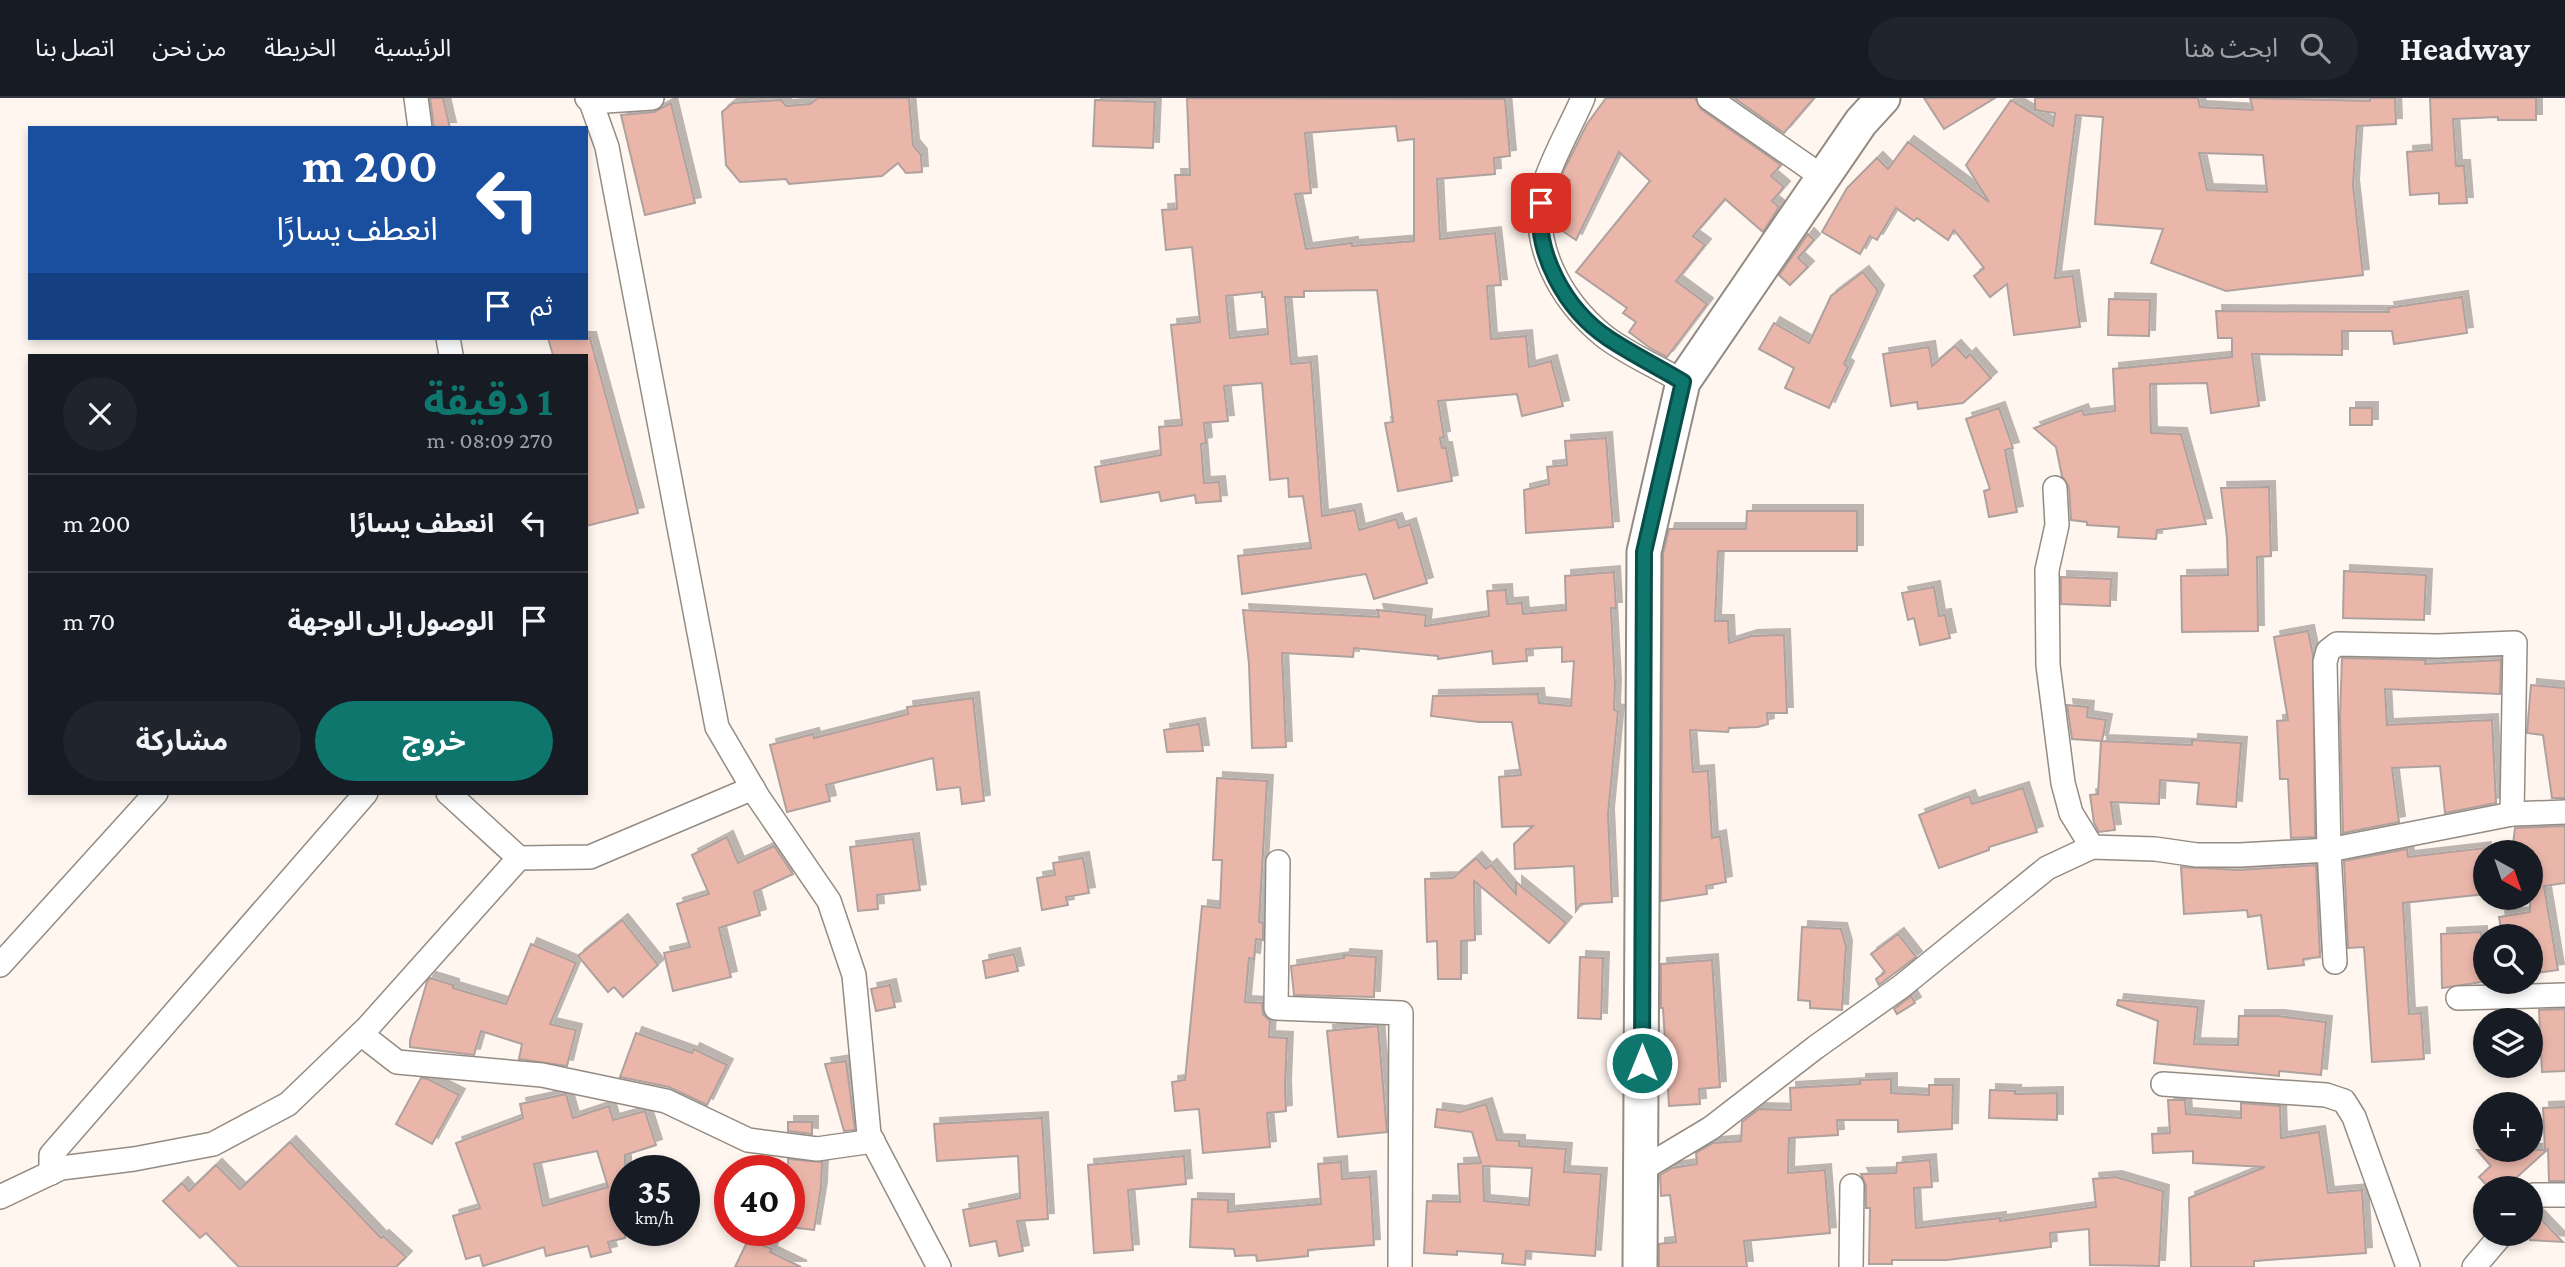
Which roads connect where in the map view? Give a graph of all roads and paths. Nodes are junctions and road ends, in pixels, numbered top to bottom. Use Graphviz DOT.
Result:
graph roads {
  1 [pos="416,98"];
  2 [pos="1583,98"];
  3 [pos="1709,98"];
  4 [pos="1884,98"];
  5 [pos="638,99"];
  6 [pos="589,100"];
  7 [pos="420,126"];
  8 [pos="1824,178"];
  9 [pos="1683,382"];
  10 [pos="2054,488"];
  11 [pos="753,788"];
  12 [pos="154,795"];
  13 [pos="364,795"];
  14 [pos="459,797"];
  15 [pos="2565,813"];
  16 [pos="2512,814"];
  17 [pos="2091,847"];
  18 [pos="2329,850"];
  19 [pos="519,858"];
  20 [pos="1278,862"];
  21 [pos="2335,962"];
  22 [pos="0,965"];
  23 [pos="2565,995"];
  24 [pos="2458,998"];
  25 [pos="360,1034"];
  26 [pos="2163,1084"];
  27 [pos="873,1141"];
  28 [pos="1641,1170"];
  29 [pos="51,1173"];
  30 [pos="1852,1186"];
  31 [pos="2543,1195"];
  32 [pos="2565,1195"];
  33 [pos="0,1197"];
  34 [pos="2492,1246"];
  35 [pos="939,1267"];
  36 [pos="1400,1267"];
  37 [pos="1640,1267"];
  38 [pos="1851,1267"];
  39 [pos="2408,1267"];
  40 [pos="2474,1267"];
  1 -- 7 [label="street"];
  2 -- 9 [label="street"];
  3 -- 8 [label="street"];
  4 -- 8 [label="street"];
  5 -- 6 [label="street"];
  6 -- 11 [label="street"];
  8 -- 9 [label="street"];
  9 -- 28 [label="street"];
  10 -- 17 [label="street"];
  11 -- 19 [label="street"];
  11 -- 27 [label="street"];
  12 -- 22 [label="street"];
  13 -- 29 [label="street"];
  14 -- 19 [label="street"];
  15 -- 16 [label="street"];
  16 -- 18 [label="street"];
  16 -- 18 [label="street"];
  17 -- 18 [label="street"];
  17 -- 28 [label="street"];
  18 -- 21 [label="street"];
  19 -- 25 [label="street"];
  20 -- 36 [label="street"];
  23 -- 24 [label="street"];
  25 -- 27 [label="street"];
  25 -- 29 [label="street"];
  26 -- 39 [label="street"];
  27 -- 35 [label="street"];
  28 -- 37 [label="street"];
  29 -- 33 [label="street"];
  30 -- 38 [label="street"];
  31 -- 32 [label="street"];
  34 -- 40 [label="street"];
}
